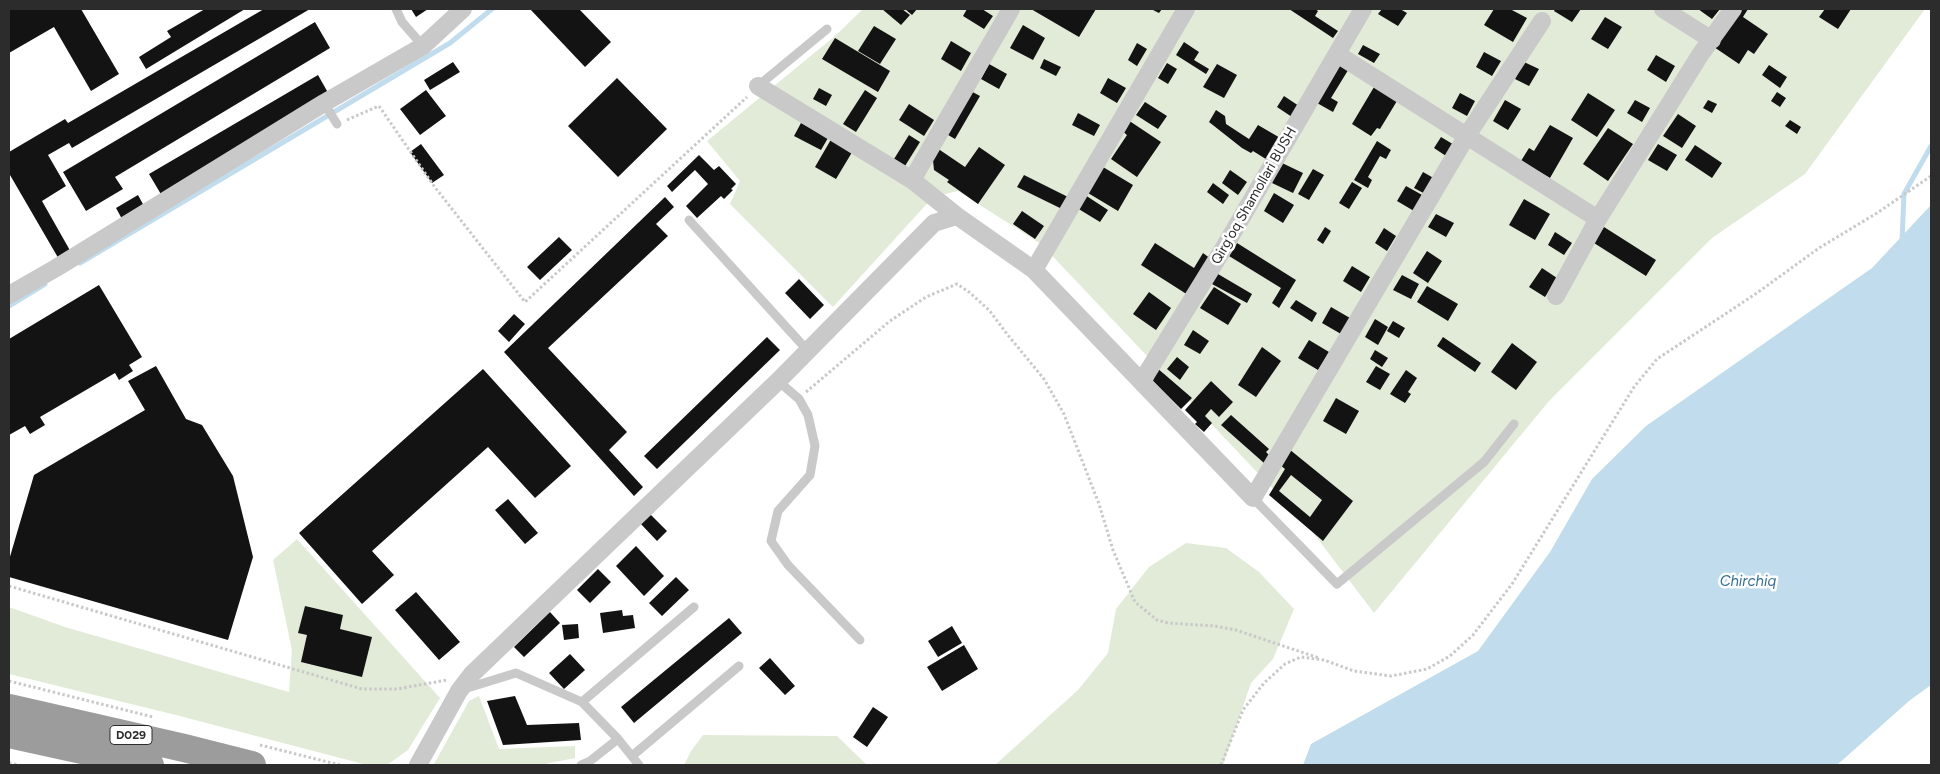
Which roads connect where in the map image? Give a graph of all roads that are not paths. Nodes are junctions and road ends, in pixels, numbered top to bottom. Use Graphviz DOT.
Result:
graph roads {
  1 [pos="396,9"];
  2 [pos="463,9"];
  3 [pos="1012,9"];
  4 [pos="1186,9"];
  5 [pos="1364,9"];
  6 [pos="1663,9"];
  7 [pos="1733,9"];
  8 [pos="1542,20"];
  9 [pos="828,29"];
  10 [pos="1712,40"];
  11 [pos="423,46"];
  12 [pos="1337,54"];
  13 [pos="758,86"];
  14 [pos="324,102"];
  15 [pos="337,124"];
  16 [pos="1466,136"];
  17 [pos="912,180"];
  18 [pos="957,216"];
  19 [pos="689,220"];
  20 [pos="1598,220"];
  21 [pos="1034,270"];
  22 [pos="9,295"];
  23 [pos="1556,296"];
  24 [pos="808,351"];
  25 [pos="778,381"];
  26 [pos="1142,381"];
  27 [pos="1514,424"];
  28 [pos="1253,498"];
  29 [pos="694,607"];
  30 [pos="860,640"];
  31 [pos="739,666"];
  32 [pos="459,691"];
  33 [pos="582,702"];
  34 [pos="9,708"];
  35 [pos="9,734"];
  36 [pos="618,739"];
  37 [pos="632,756"];
  38 [pos="150,765"];
  39 [pos="252,765"];
  40 [pos="418,765"];
  41 [pos="581,765"];
  42 [pos="639,765"];
  1 -- 11 [label="lane"];
  2 -- 11 [label="street"];
  3 -- 17 [label="street"];
  4 -- 21 [label="street"];
  5 -- 12 [label="street, Qirg'oq Shamollari BUSH"];
  6 -- 10 [label="street"];
  7 -- 10 [label="street"];
  8 -- 16 [label="street"];
  9 -- 13 [label="lane"];
  10 -- 20 [label="street"];
  11 -- 14 [label="street"];
  12 -- 16 [label="street"];
  12 -- 26 [label="street, Qirg'oq Shamollari BUSH"];
  13 -- 17 [label="street"];
  14 -- 15 [label="lane"];
  14 -- 22 [label="street"];
  16 -- 20 [label="street"];
  16 -- 28 [label="street"];
  17 -- 18 [label="street"];
  18 -- 21 [label="street"];
  18 -- 24 [label="street"];
  19 -- 24 [label="lane"];
  20 -- 23 [label="street"];
  21 -- 26 [label="street"];
  24 -- 25 [label="street"];
  25 -- 30 [label="lane"];
  25 -- 32 [label="street"];
  26 -- 28 [label="street"];
  27 -- 28 [label="lane"];
  29 -- 33 [label="lane"];
  31 -- 37 [label="lane"];
  32 -- 33 [label="lane"];
  32 -- 40 [label="street"];
  33 -- 36 [label="lane"];
  34 -- 39 [label="highway, D029"];
  35 -- 38 [label="highway, D029"];
  36 -- 37 [label="lane"];
  36 -- 41 [label="lane"];
  37 -- 42 [label="lane"];
}
